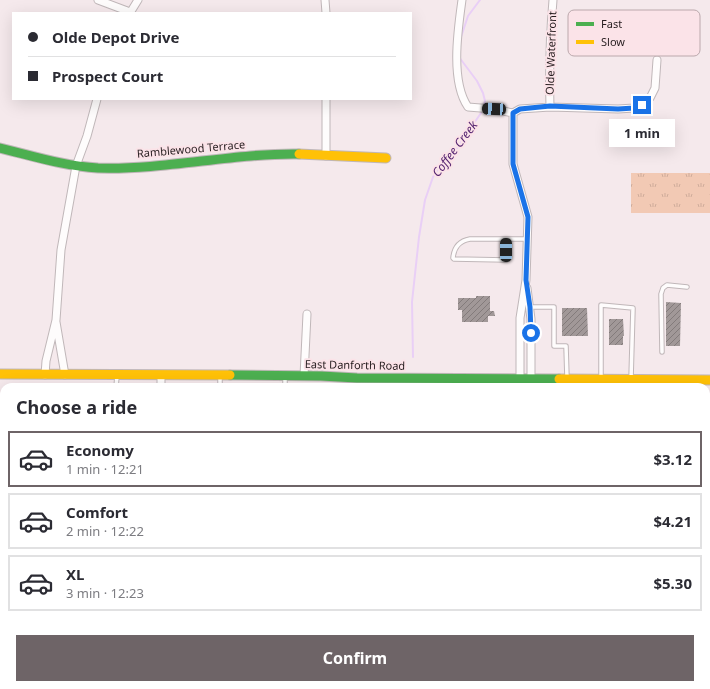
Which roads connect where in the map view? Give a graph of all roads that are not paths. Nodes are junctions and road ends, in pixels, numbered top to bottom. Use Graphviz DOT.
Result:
graph roads {
  1 [pos="98,0"];
  2 [pos="138,0"];
  3 [pos="325,0"];
  4 [pos="462,0"];
  5 [pos="553,0"];
  6 [pos="130,12"];
  7 [pos="326,12"];
  8 [pos="657,60"];
  9 [pos="96,100"];
  10 [pos="326,100"];
  11 [pos="550,106"];
  12 [pos="513,113"];
  13 [pos="0,148"];
  14 [pos="326,156"];
  15 [pos="386,158"];
  16 [pos="76,166"];
  17 [pos="506,239"];
  18 [pos="527,239"];
  19 [pos="526,280"];
  20 [pos="688,287"];
  21 [pos="530,307"];
  22 [pos="307,314"];
  23 [pos="56,320"];
  24 [pos="662,352"];
  25 [pos="0,374"];
  26 [pos="45,374"];
  27 [pos="65,375"];
  28 [pos="117,375"];
  29 [pos="161,375"];
  30 [pos="220,375"];
  31 [pos="285,376"];
  32 [pos="304,376"];
  33 [pos="567,379"];
  34 [pos="600,380"];
  35 [pos="631,380"];
  36 [pos="710,380"];
  37 [pos="525,381"];
  38 [pos="116,383"];
  39 [pos="161,383"];
  40 [pos="220,383"];
  41 [pos="285,383"];
  42 [pos="400,383"];
  43 [pos="422,383"];
  44 [pos="548,383"];
  1 -- 6 [label="street"];
  2 -- 6 [label="street"];
  3 -- 7 [label="street"];
  4 -- 12 [label="street"];
  5 -- 11 [label="street, Olde Waterfront"];
  8 -- 11 [label="street"];
  9 -- 16 [label="street"];
  10 -- 14 [label="street"];
  11 -- 12 [label="street"];
  12 -- 18 [label="street"];
  13 -- 16 [label="main road, Ramblewood Terrace"];
  14 -- 15 [label="main road, Ramblewood Terrace"];
  14 -- 16 [label="main road, Ramblewood Terrace"];
  16 -- 23 [label="street"];
  17 -- 17 [label="lane"];
  17 -- 18 [label="lane"];
  18 -- 19 [label="street"];
  19 -- 21 [label="street"];
  19 -- 37 [label="street"];
  20 -- 24 [label="lane"];
  21 -- 33 [label="lane"];
  21 -- 37 [label="street"];
  22 -- 32 [label="street"];
  23 -- 26 [label="street"];
  23 -- 27 [label="street"];
  25 -- 26 [label="main road, East Danforth Road"];
  26 -- 27 [label="main road, East Danforth Road"];
  27 -- 28 [label="main road, East Danforth Road"];
  28 -- 29 [label="main road, East Danforth Road"];
  28 -- 38 [label="lane"];
  29 -- 30 [label="main road, East Danforth Road"];
  29 -- 39 [label="street"];
  30 -- 31 [label="main road, East Danforth Road"];
  30 -- 40 [label="lane"];
  31 -- 32 [label="main road, East Danforth Road"];
  31 -- 41 [label="lane"];
  32 -- 42 [label="main road, East Danforth Road"];
  33 -- 34 [label="main road, East Danforth Road"];
  33 -- 44 [label="main road, East Danforth Road"];
  34 -- 35 [label="main road, East Danforth Road"];
  34 -- 35 [label="lane"];
  35 -- 36 [label="main road, East Danforth Road"];
  37 -- 43 [label="main road, East Danforth Road"];
  37 -- 44 [label="main road, East Danforth Road"];
  42 -- 43 [label="main road, East Danforth Road"];
}
